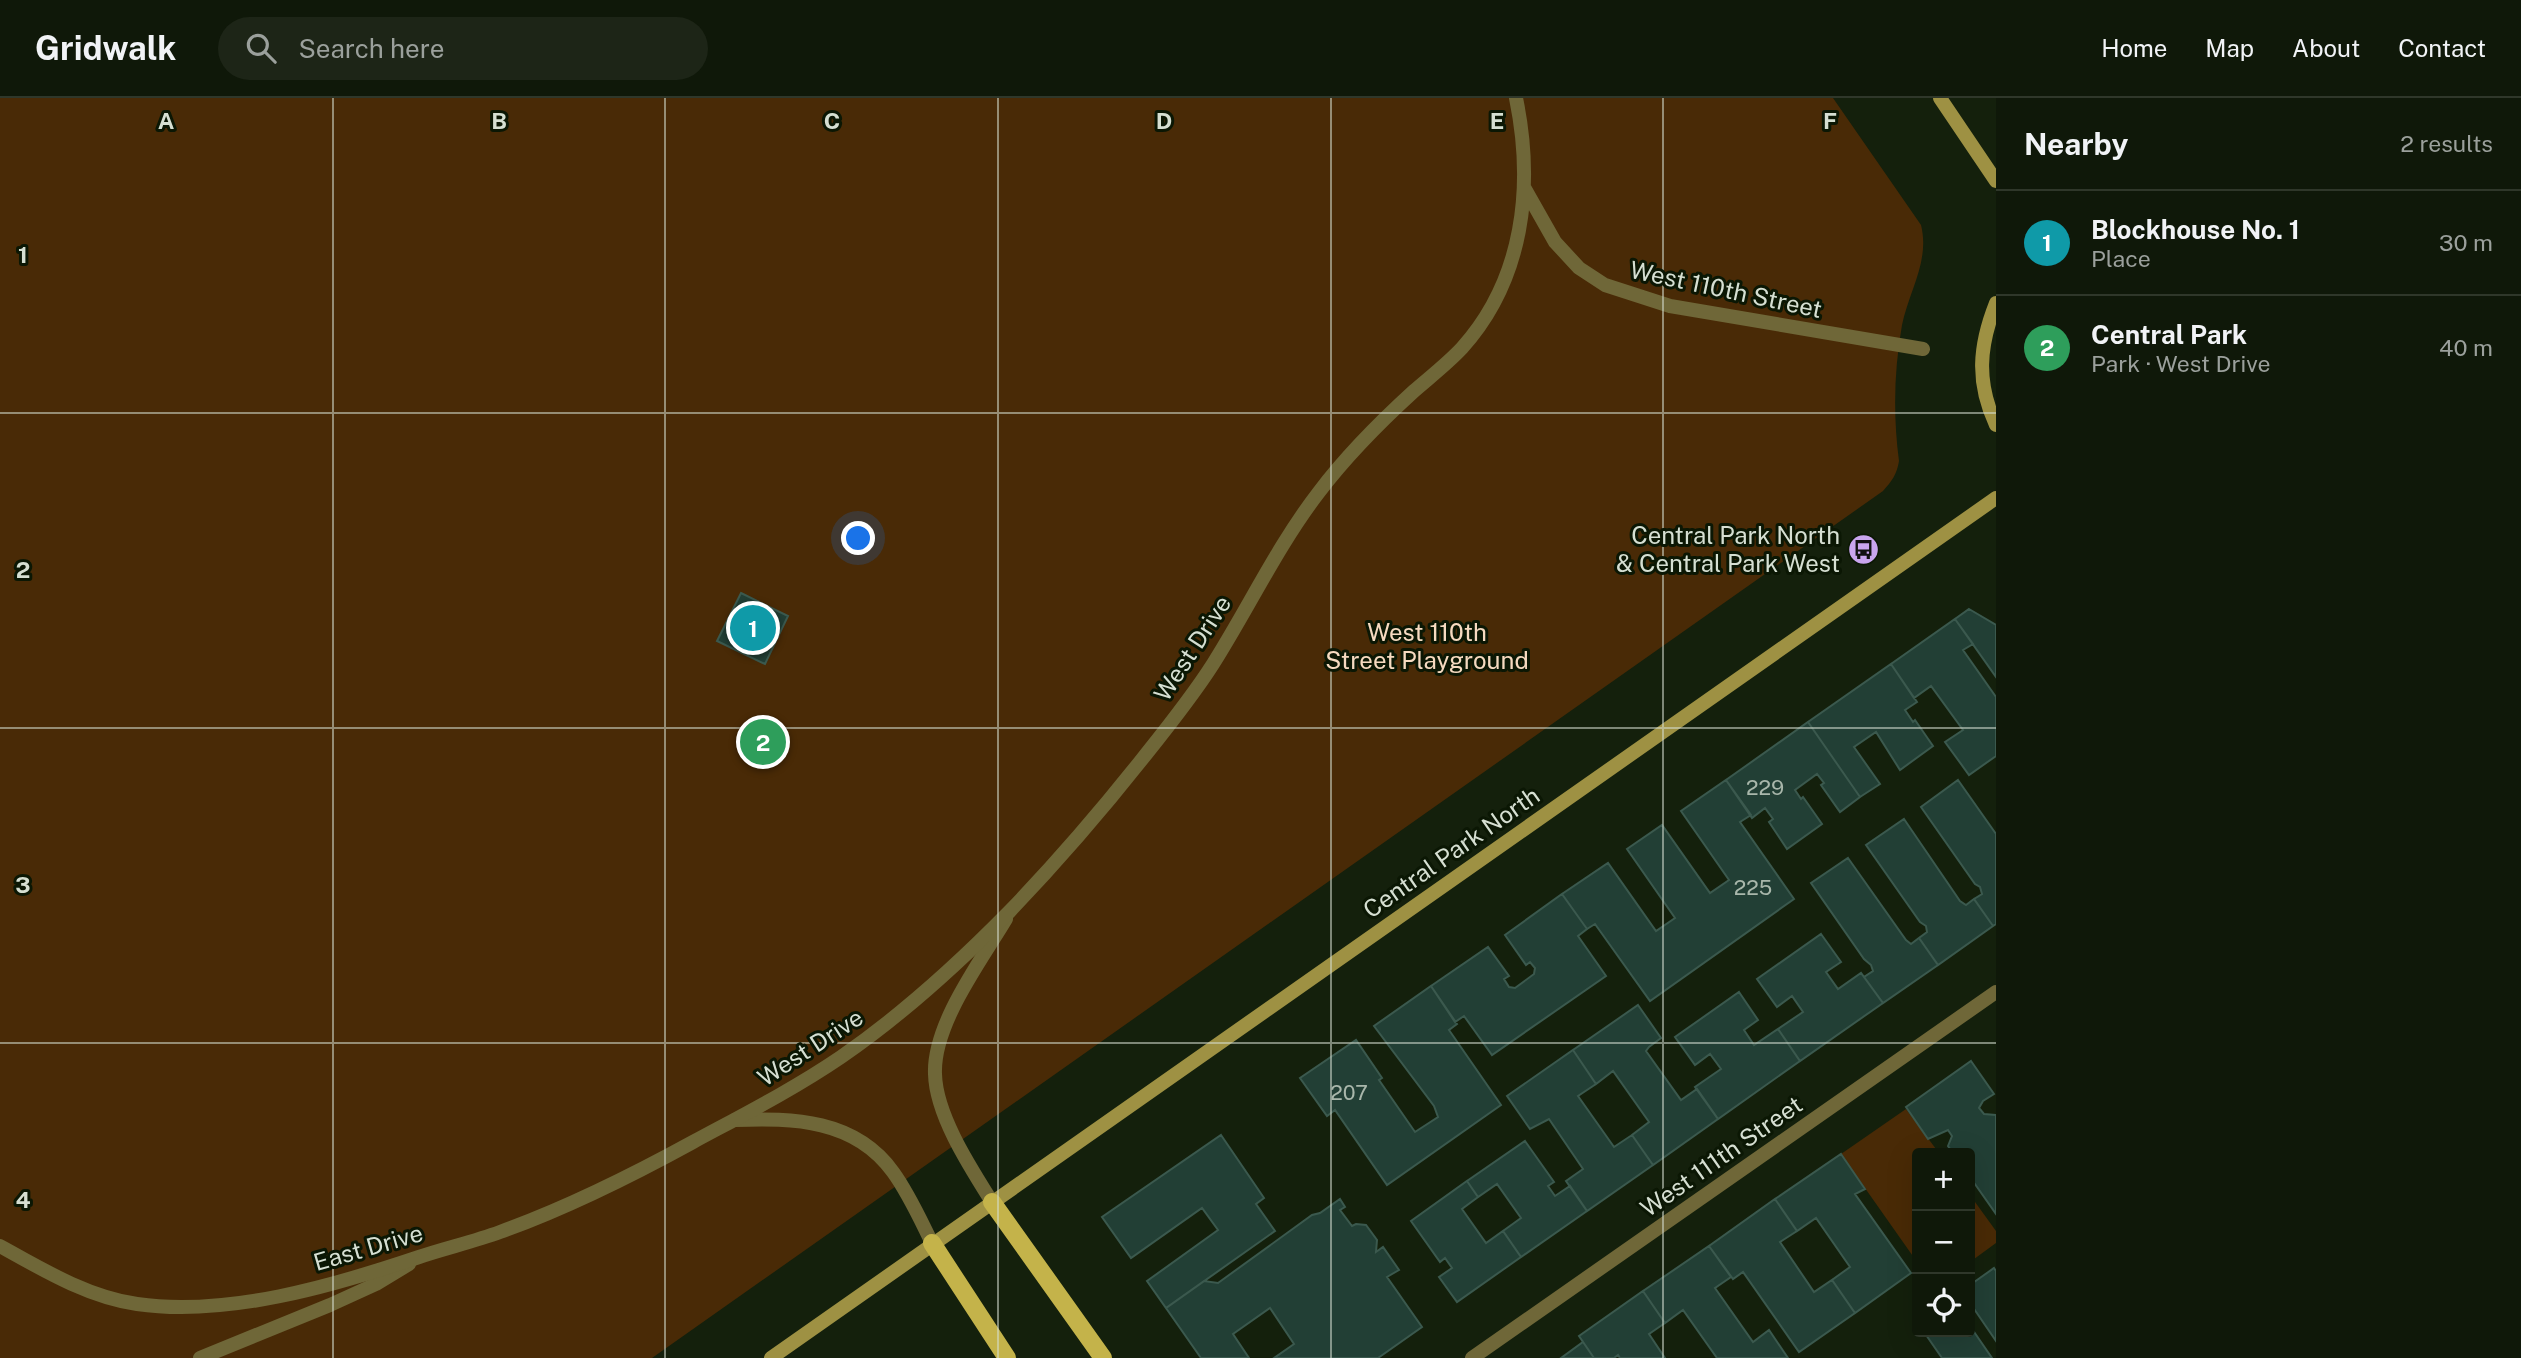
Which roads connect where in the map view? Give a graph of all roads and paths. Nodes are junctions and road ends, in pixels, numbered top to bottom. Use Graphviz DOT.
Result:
graph roads {
  1 [pos="1516,98"];
  2 [pos="1940,98"];
  3 [pos="1996,181"];
  4 [pos="1525,189"];
  5 [pos="1996,303"];
  6 [pos="1923,349"];
  7 [pos="1996,425"];
  8 [pos="1996,498"];
  9 [pos="1012,909"];
  10 [pos="1996,992"];
  11 [pos="735,1120"];
  12 [pos="992,1202"];
  13 [pos="932,1243"];
  14 [pos="0,1246"];
  15 [pos="421,1256"];
  16 [pos="200,1358"];
  17 [pos="771,1358"];
  18 [pos="1007,1358"];
  19 [pos="1103,1358"];
  20 [pos="1472,1358"];
  1 -- 4 [label="street, West Drive"];
  2 -- 3 [label="main road"];
  4 -- 6 [label="street, West 110th Street"];
  4 -- 9 [label="street, West Drive"];
  5 -- 7 [label="main road"];
  8 -- 12 [label="main road, Central Park North"];
  9 -- 11 [label="street, West Drive"];
  9 -- 12 [label="street"];
  10 -- 20 [label="street, West 111th Street"];
  11 -- 13 [label="street"];
  11 -- 15 [label="street, East Drive"];
  12 -- 13 [label="main road, Central Park North"];
  12 -- 19 [label="main road"];
  13 -- 17 [label="main road"];
  13 -- 18 [label="main road"];
  14 -- 15 [label="street, East Drive"];
  15 -- 16 [label="street"];
}
